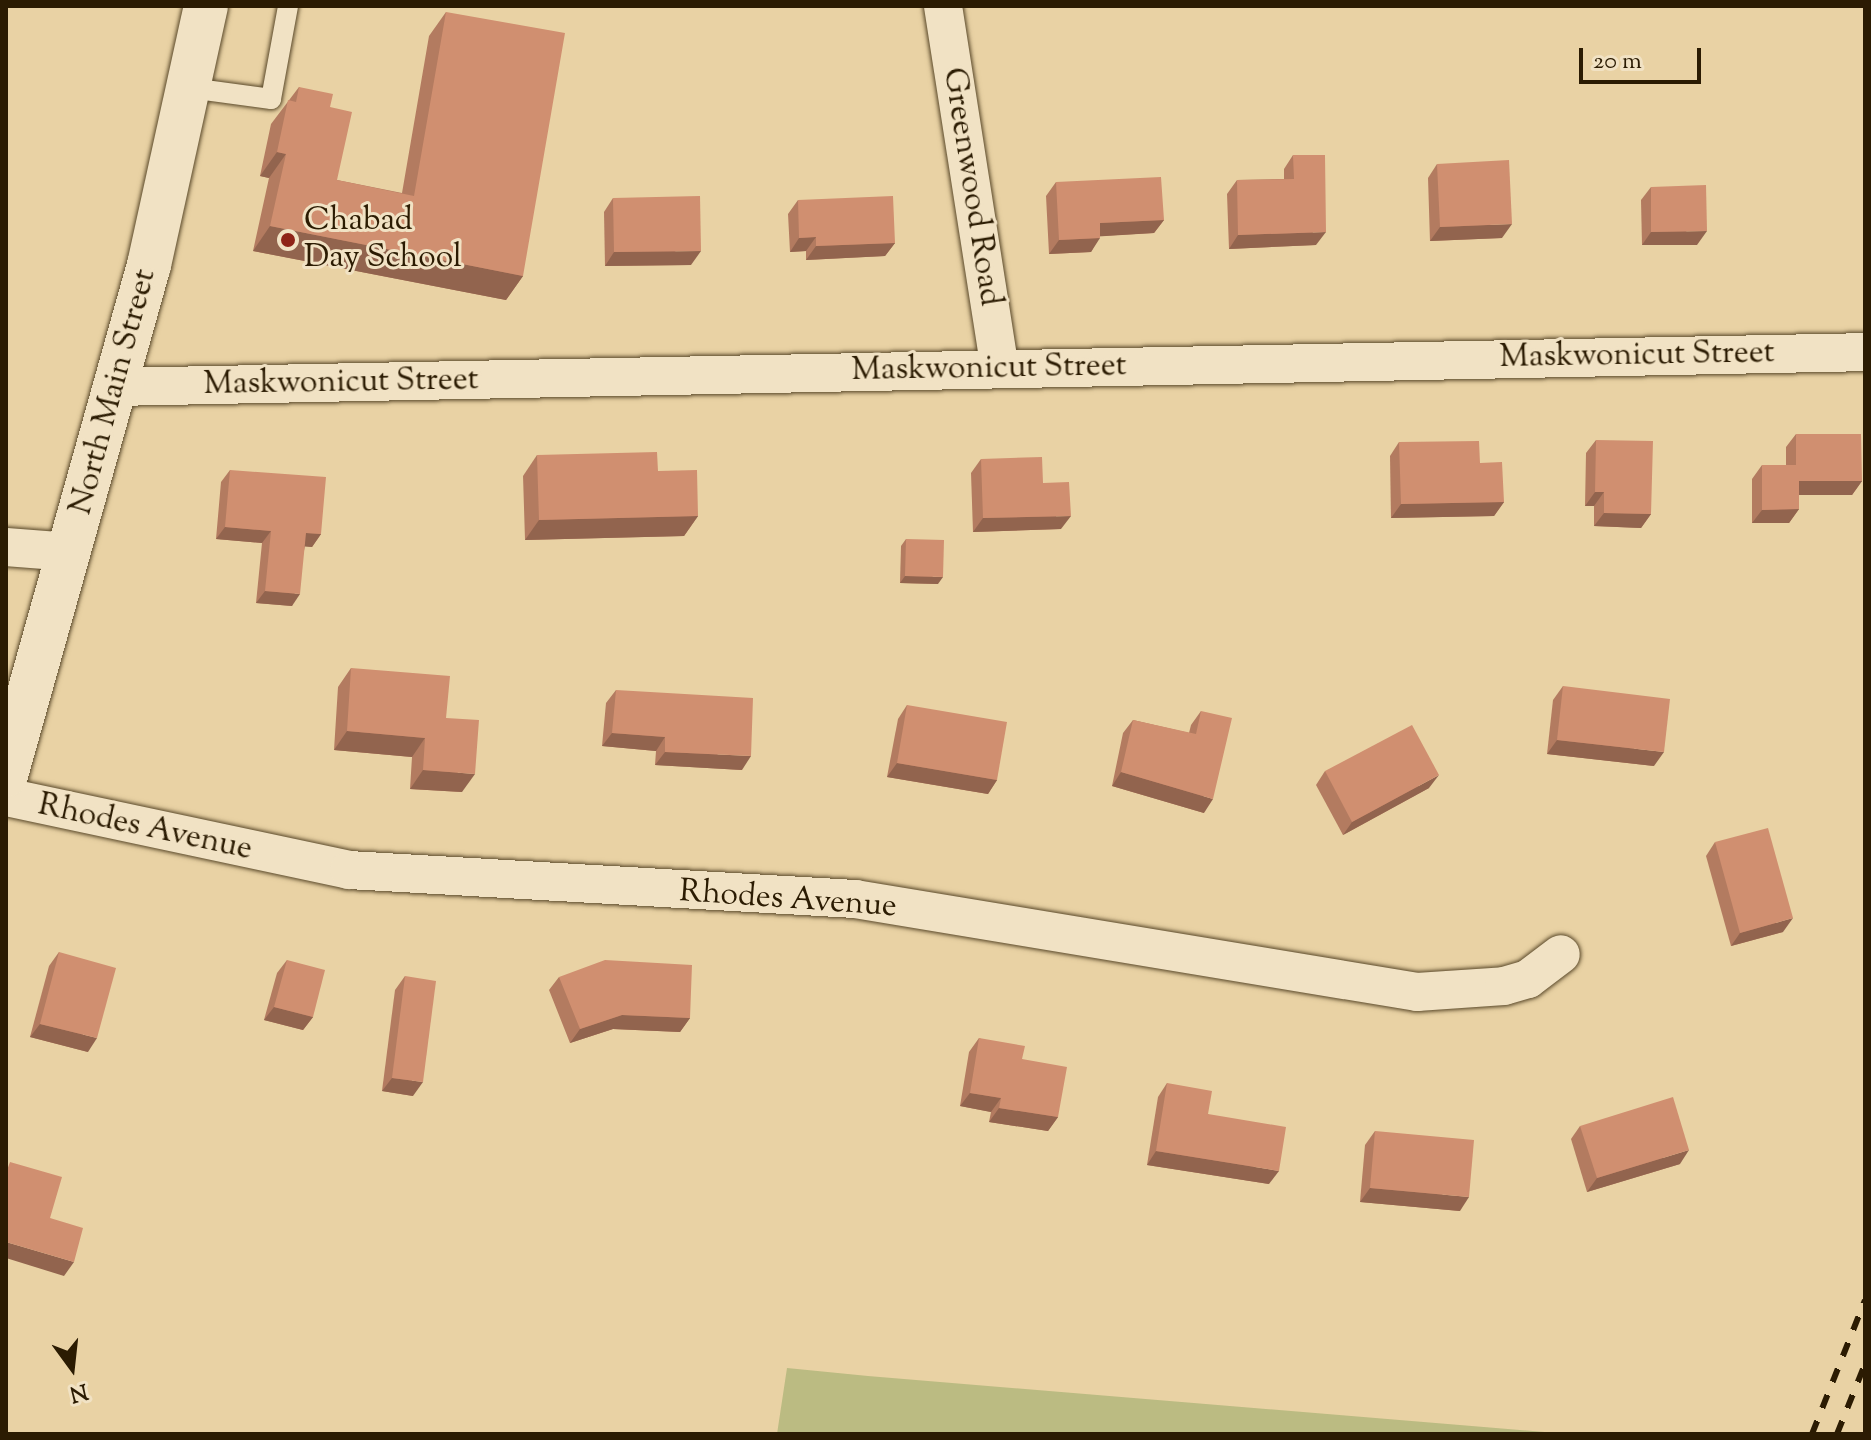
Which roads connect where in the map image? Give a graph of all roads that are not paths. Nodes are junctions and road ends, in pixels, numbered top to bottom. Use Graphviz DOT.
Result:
graph roads {
  1 [pos="206,6"];
  2 [pos="288,6"];
  3 [pos="943,6"];
  4 [pos="190,88"];
  5 [pos="1865,352"];
  6 [pos="1000,369"];
  7 [pos="113,387"];
  8 [pos="6,547"];
  9 [pos="71,552"];
  10 [pos="6,775"];
  11 [pos="6,797"];
  12 [pos="1561,954"];
  1 -- 4 [label="main road, North Main Street"];
  2 -- 4 [label="lane"];
  3 -- 6 [label="street, Greenwood Road"];
  4 -- 7 [label="main road, North Main Street"];
  5 -- 6 [label="street, Maskwonicut Street"];
  6 -- 7 [label="street, Maskwonicut Street"];
  7 -- 9 [label="main road, North Main Street"];
  8 -- 9 [label="street"];
  9 -- 10 [label="main road, North Main Street"];
  11 -- 12 [label="street, Rhodes Avenue"];
}
